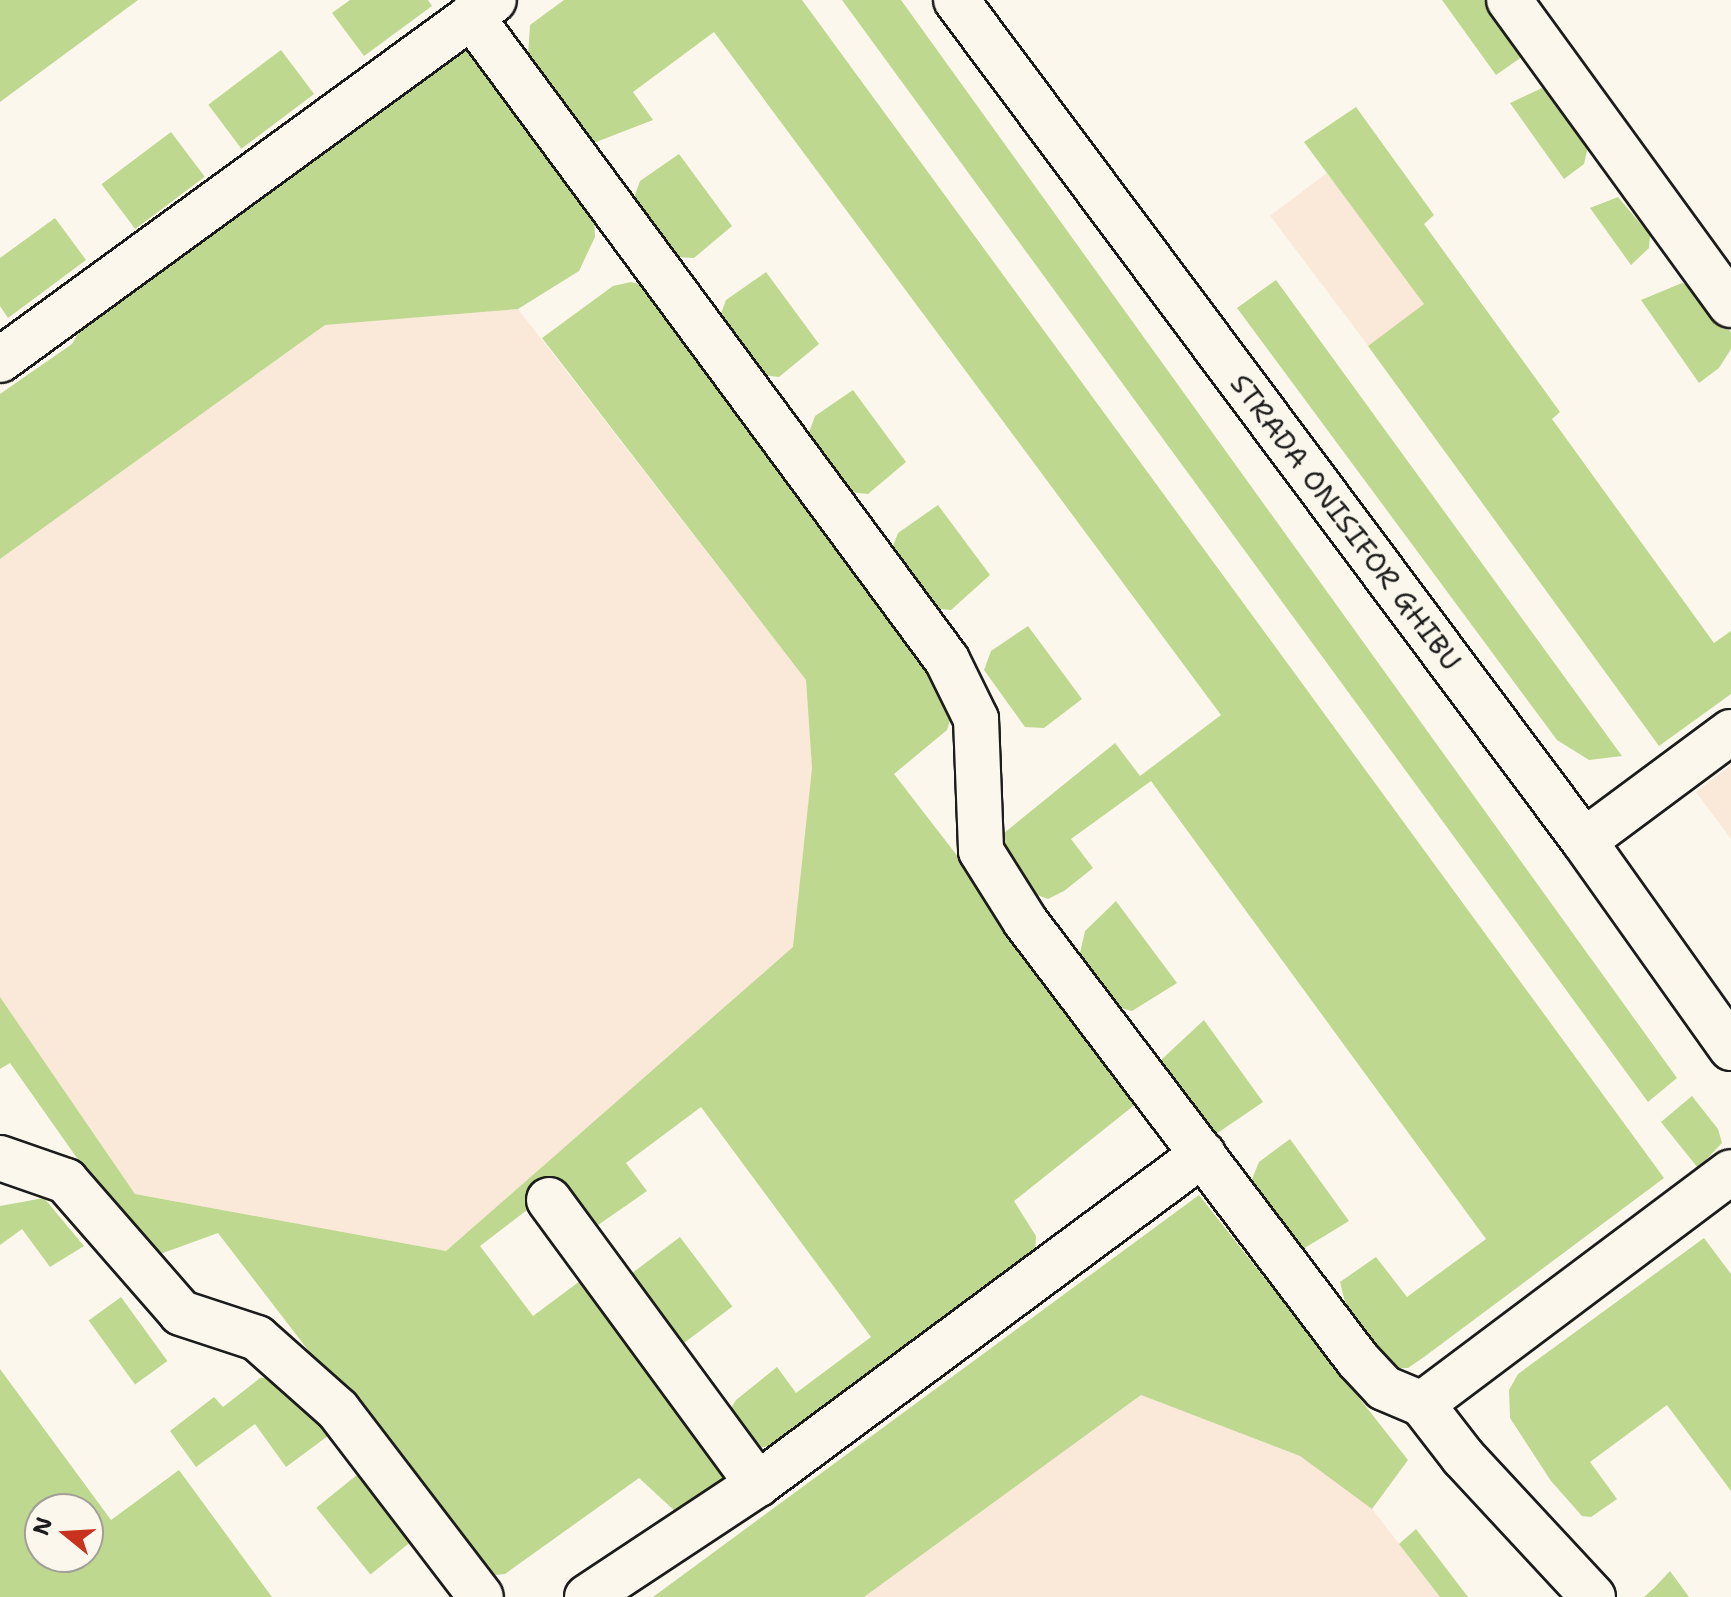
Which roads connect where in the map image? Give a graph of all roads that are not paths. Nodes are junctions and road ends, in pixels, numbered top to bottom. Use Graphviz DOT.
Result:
graph roads {
  1 [pos="956,0"];
  2 [pos="1509,0"];
  3 [pos="482,8"];
  4 [pos="1731,305"];
  5 [pos="0,360"];
  6 [pos="1731,732"];
  7 [pos="1584,841"];
  8 [pos="1731,1048"];
  9 [pos="1203,1154"];
  10 [pos="0,1158"];
  11 [pos="1731,1172"];
  12 [pos="549,1200"];
  13 [pos="1422,1404"];
  14 [pos="758,1484"];
  15 [pos="481,1597"];
  16 [pos="587,1597"];
  17 [pos="1593,1597"];
  1 -- 7 [label="street, STRADA ONISIFOR GHIBU"];
  2 -- 4 [label="street"];
  3 -- 5 [label="street"];
  3 -- 9 [label="street"];
  6 -- 7 [label="street"];
  7 -- 8 [label="street, STRADA ONISIFOR GHIBU"];
  9 -- 13 [label="street"];
  9 -- 14 [label="street"];
  10 -- 15 [label="street"];
  11 -- 13 [label="street"];
  12 -- 14 [label="street"];
  13 -- 17 [label="street"];
  14 -- 16 [label="street"];
}
